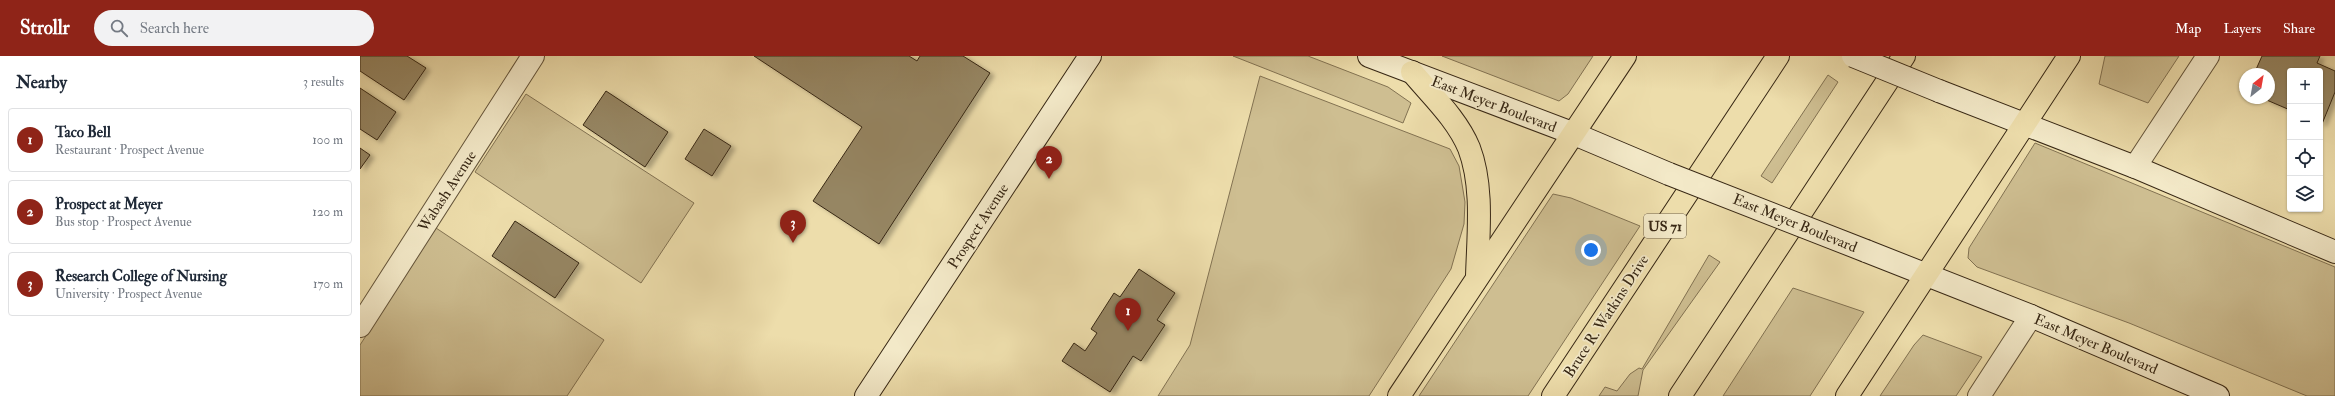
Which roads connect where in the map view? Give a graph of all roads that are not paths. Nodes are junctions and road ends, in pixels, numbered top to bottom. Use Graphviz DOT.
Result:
graph roads {
  1 [pos="533,56"];
  2 [pos="1090,56"];
  3 [pos="1369,56"];
  4 [pos="1625,56"];
  5 [pos="1778,56"];
  6 [pos="1853,56"];
  7 [pos="1904,56"];
  8 [pos="2069,56"];
  9 [pos="2208,56"];
  10 [pos="1412,72"];
  11 [pos="2023,125"];
  12 [pos="1572,133"];
  13 [pos="2135,167"];
  14 [pos="2335,252"];
  15 [pos="1925,274"];
  16 [pos="1477,277"];
  17 [pos="2031,316"];
  18 [pos="360,326"];
  19 [pos="866,396"];
  20 [pos="1399,396"];
  21 [pos="1553,396"];
  22 [pos="1680,396"];
  23 [pos="1847,396"];
  24 [pos="1979,396"];
  25 [pos="2218,396"];
  1 -- 18 [label="main road, Wabash Avenue"];
  2 -- 19 [label="main road, Prospect Avenue"];
  3 -- 10 [label="main road, East Meyer Boulevard"];
  4 -- 12 [label="highway"];
  5 -- 21 [label="highway, Bruce R. Watkins Drive / US 71"];
  6 -- 11 [label="main road, bridge"];
  7 -- 22 [label="highway"];
  8 -- 11 [label="highway"];
  9 -- 13 [label="main road"];
  10 -- 12 [label="main road, East Meyer Boulevard"];
  10 -- 16 [label="highway"];
  11 -- 13 [label="main road"];
  11 -- 15 [label="highway"];
  12 -- 15 [label="main road, East Meyer Boulevard, bridge"];
  12 -- 16 [label="highway"];
  13 -- 14 [label="main road"];
  15 -- 17 [label="main road, East Meyer Boulevard"];
  15 -- 23 [label="highway"];
  16 -- 20 [label="highway"];
  17 -- 24 [label="main road"];
  17 -- 25 [label="main road, East Meyer Boulevard"];
}
